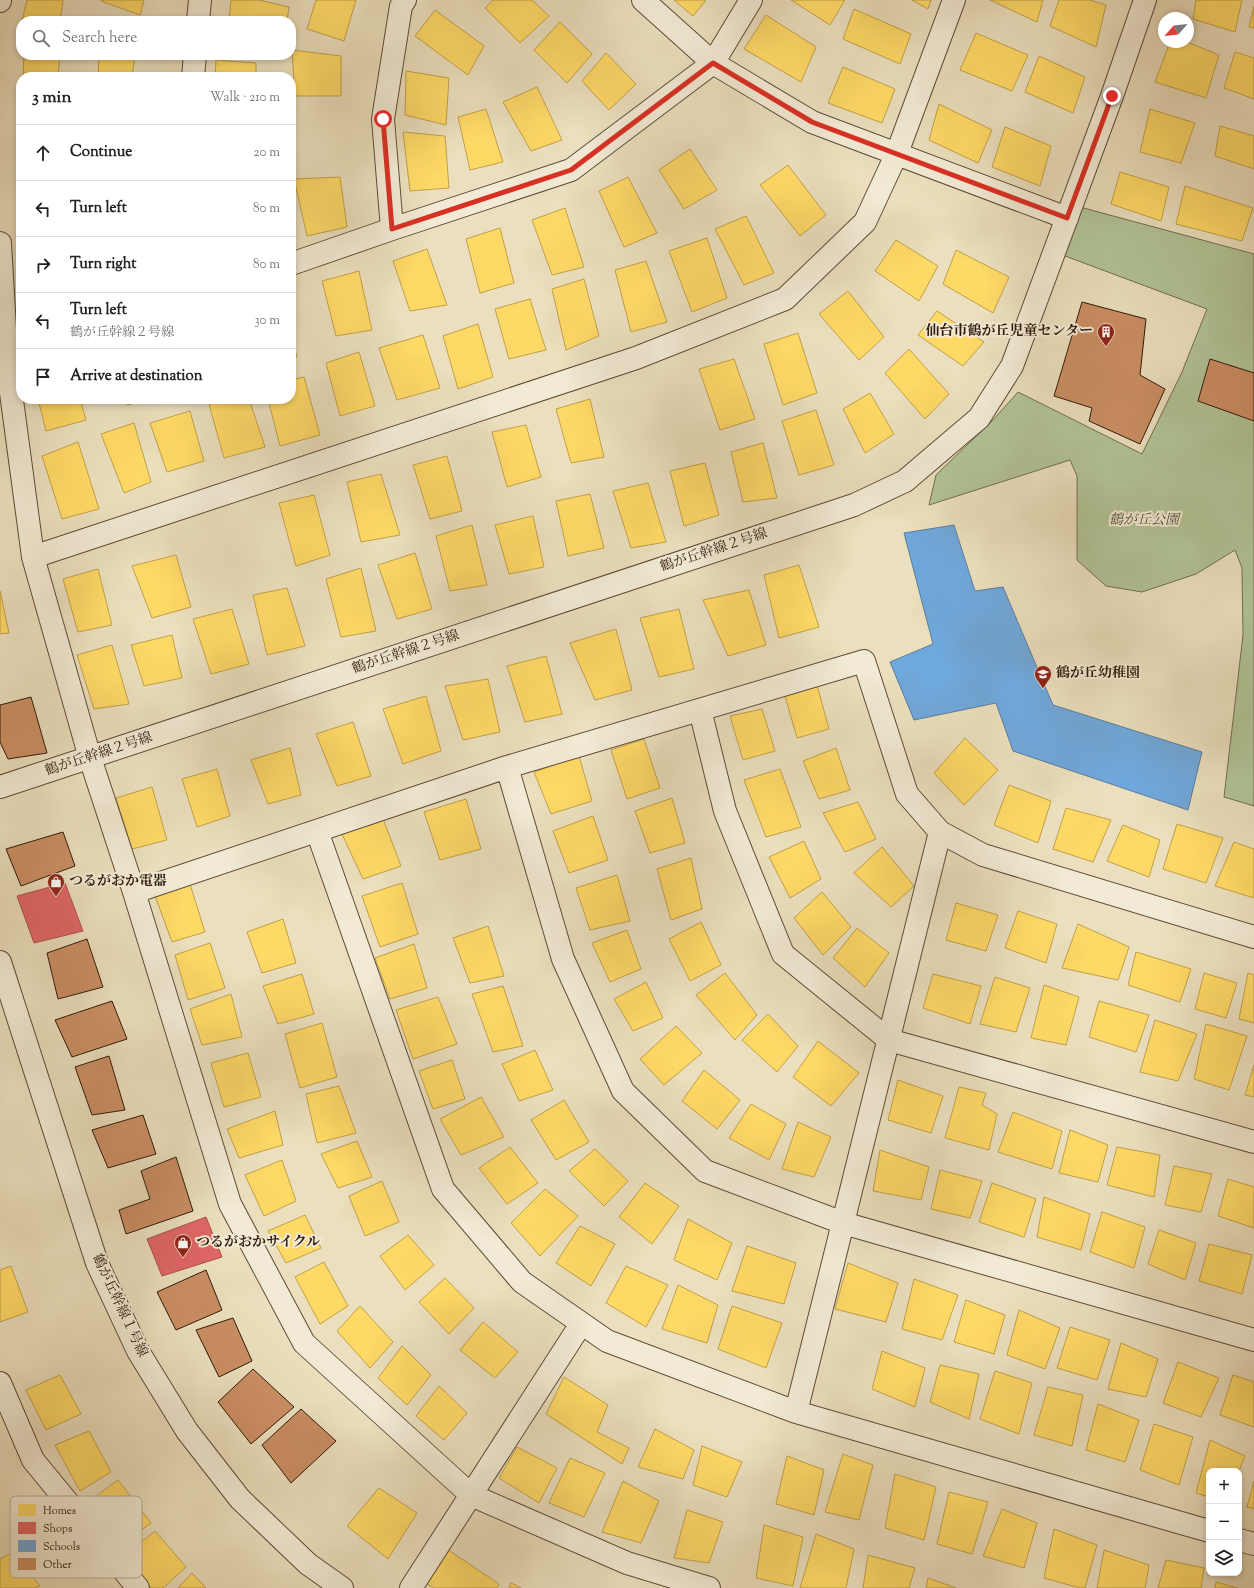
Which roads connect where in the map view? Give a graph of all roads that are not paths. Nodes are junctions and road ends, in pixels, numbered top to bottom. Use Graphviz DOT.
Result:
graph roads {
  1 [pos="200,0"];
  2 [pos="405,0"];
  3 [pos="643,0"];
  4 [pos="751,0"];
  5 [pos="954,0"];
  6 [pos="1146,0"];
  7 [pos="198,16"];
  8 [pos="195,60"];
  9 [pos="713,63"];
  10 [pos="193,72"];
  11 [pos="896,153"];
  12 [pos="1067,218"];
  13 [pos="392,229"];
  14 [pos="0,243"];
  15 [pos="296,262"];
  16 [pos="14,361"];
  17 [pos="16,382"];
  18 [pos="18,404"];
  19 [pos="33,557"];
  20 [pos="700,710"];
  21 [pos="90,758"];
  22 [pos="507,767"];
  23 [pos="0,788"];
  24 [pos="317,831"];
  25 [pos="940,832"];
  26 [pos="134,892"];
  27 [pos="1254,937"];
  28 [pos="0,962"];
  29 [pos="889,1040"];
  30 [pos="1254,1142"];
  31 [pos="843,1223"];
  32 [pos="581,1324"];
  33 [pos="1254,1340"];
  34 [pos="0,1383"];
  35 [pos="796,1412"];
  36 [pos="471,1495"];
  37 [pos="63,1496"];
  38 [pos="1206,1530"];
  39 [pos="1242,1541"];
  40 [pos="1254,1544"];
  41 [pos="130,1578"];
  42 [pos="138,1588"];
  43 [pos="342,1588"];
  44 [pos="411,1588"];
  45 [pos="709,1588"];
  1 -- 7 [label="street"];
  2 -- 13 [label="street"];
  3 -- 9 [label="street"];
  4 -- 9 [label="street"];
  5 -- 11 [label="street"];
  6 -- 12 [label="street, 鶴が丘幹線２号線"];
  8 -- 10 [label="street"];
  9 -- 11 [label="street"];
  9 -- 13 [label="street"];
  11 -- 12 [label="street"];
  11 -- 19 [label="street"];
  12 -- 21 [label="street, 鶴が丘幹線２号線"];
  13 -- 15 [label="street"];
  14 -- 16 [label="street"];
  16 -- 17 [label="street"];
  18 -- 19 [label="street"];
  19 -- 21 [label="street"];
  20 -- 22 [label="street"];
  20 -- 25 [label="street"];
  20 -- 29 [label="street"];
  21 -- 23 [label="street, 鶴が丘幹線２号線"];
  21 -- 26 [label="street"];
  22 -- 24 [label="street"];
  22 -- 31 [label="street"];
  24 -- 26 [label="street"];
  24 -- 32 [label="street"];
  25 -- 27 [label="street"];
  25 -- 29 [label="street"];
  26 -- 36 [label="street"];
  28 -- 43 [label="street, 鶴が丘幹線１号線"];
  29 -- 30 [label="street"];
  29 -- 31 [label="street"];
  31 -- 33 [label="street"];
  31 -- 35 [label="street"];
  32 -- 35 [label="street"];
  32 -- 36 [label="street"];
  34 -- 37 [label="street"];
  35 -- 38 [label="street"];
  36 -- 44 [label="street"];
  36 -- 45 [label="street"];
  39 -- 40 [label="street"];
  41 -- 42 [label="street"];
}
